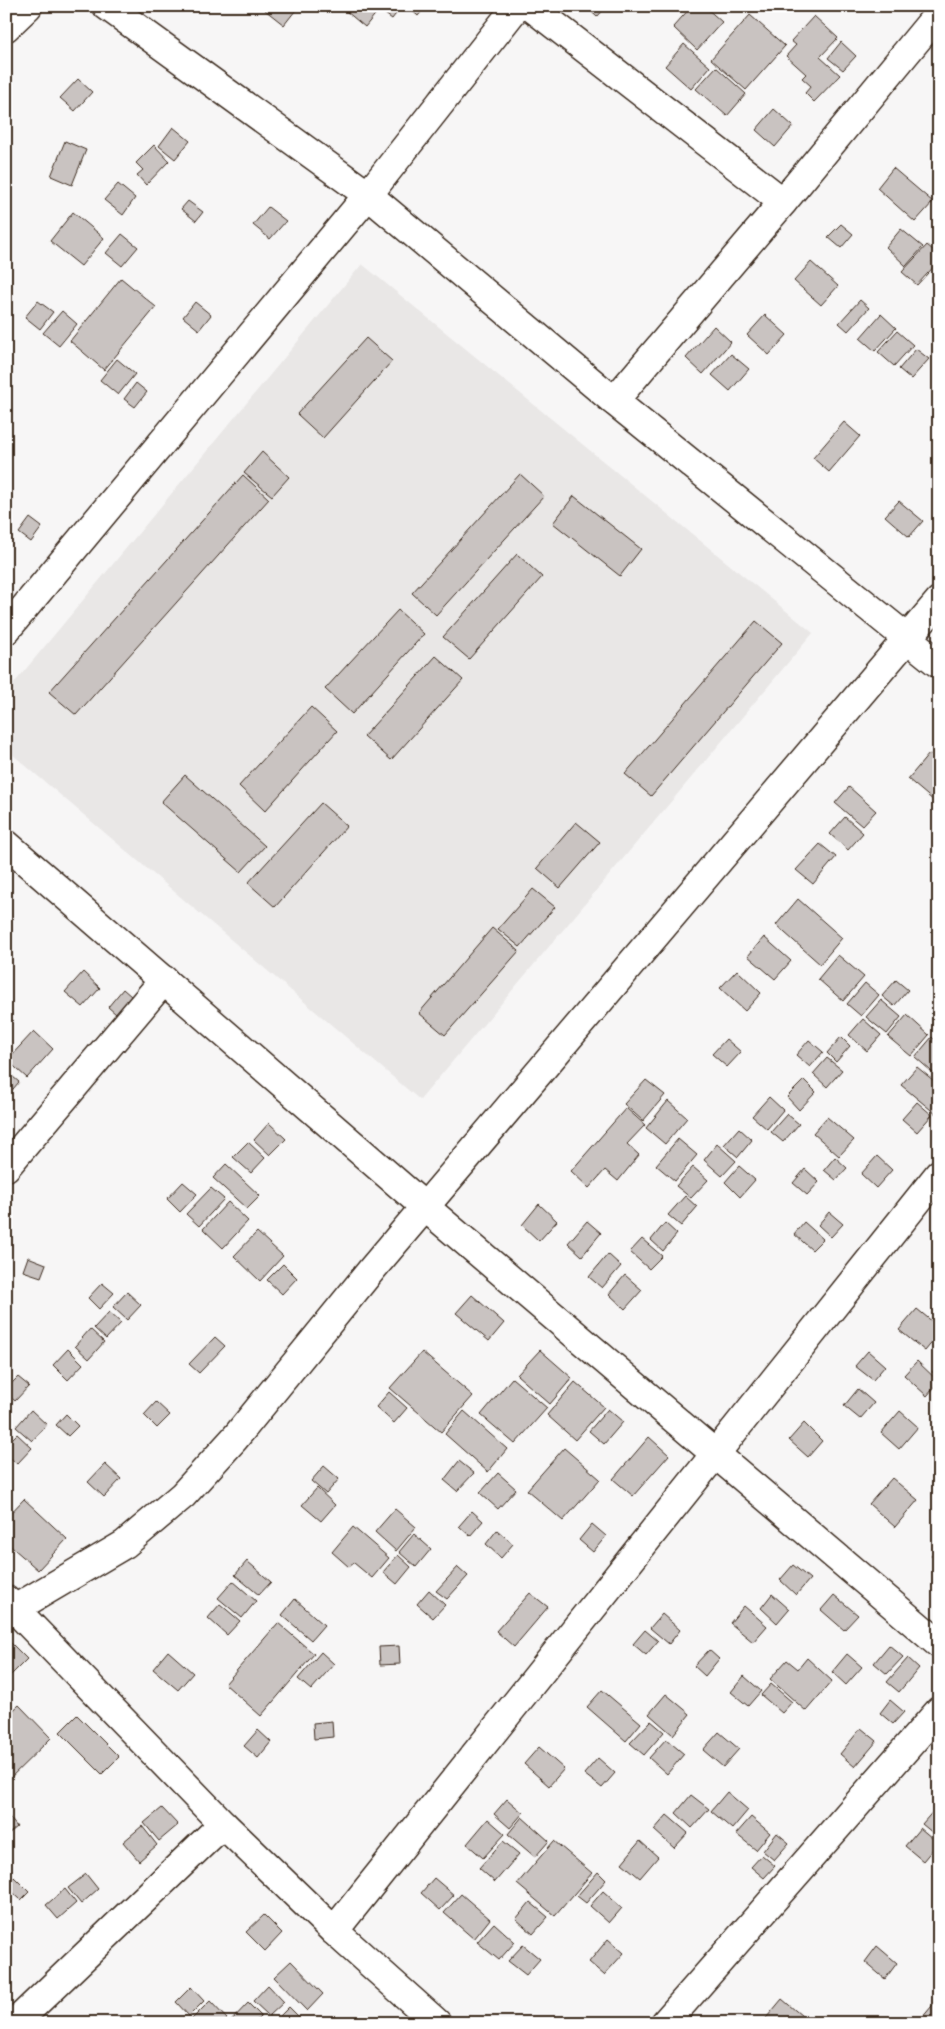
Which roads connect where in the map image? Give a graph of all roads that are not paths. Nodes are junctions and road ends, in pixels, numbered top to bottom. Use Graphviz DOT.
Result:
graph roads {
  1 [pos="28,6"];
  2 [pos="107,6"];
  3 [pos="517,6"];
  4 [pos="530,6"];
  5 [pos="939,13"];
  6 [pos="6,26"];
  7 [pos="368,195"];
  8 [pos="784,202"];
  9 [pos="614,401"];
  10 [pos="939,600"];
  11 [pos="6,630"];
  12 [pos="907,638"];
  13 [pos="939,664"];
  14 [pos="6,844"];
  15 [pos="164,980"];
  16 [pos="6,1167"];
  17 [pos="939,1174"];
  18 [pos="426,1207"];
  19 [pos="717,1453"];
  20 [pos="9,1607"];
  21 [pos="939,1644"];
  22 [pos="939,1711"];
  23 [pos="223,1824"];
  24 [pos="334,1930"];
  25 [pos="15,2023"];
  26 [pos="437,2023"];
  27 [pos="664,2023"];
  1 -- 6 [label="street"];
  2 -- 7 [label="street"];
  3 -- 7 [label="street"];
  4 -- 8 [label="street"];
  5 -- 8 [label="street"];
  7 -- 9 [label="street"];
  7 -- 11 [label="street"];
  8 -- 9 [label="street"];
  9 -- 12 [label="street"];
  10 -- 12 [label="street"];
  12 -- 13 [label="street"];
  12 -- 18 [label="street"];
  14 -- 15 [label="street"];
  15 -- 16 [label="street"];
  15 -- 18 [label="street"];
  17 -- 19 [label="street"];
  18 -- 19 [label="street"];
  18 -- 20 [label="street"];
  19 -- 21 [label="street"];
  19 -- 24 [label="street"];
  20 -- 23 [label="street"];
  22 -- 27 [label="street"];
  23 -- 24 [label="street"];
  23 -- 25 [label="street"];
  24 -- 26 [label="street"];
}
